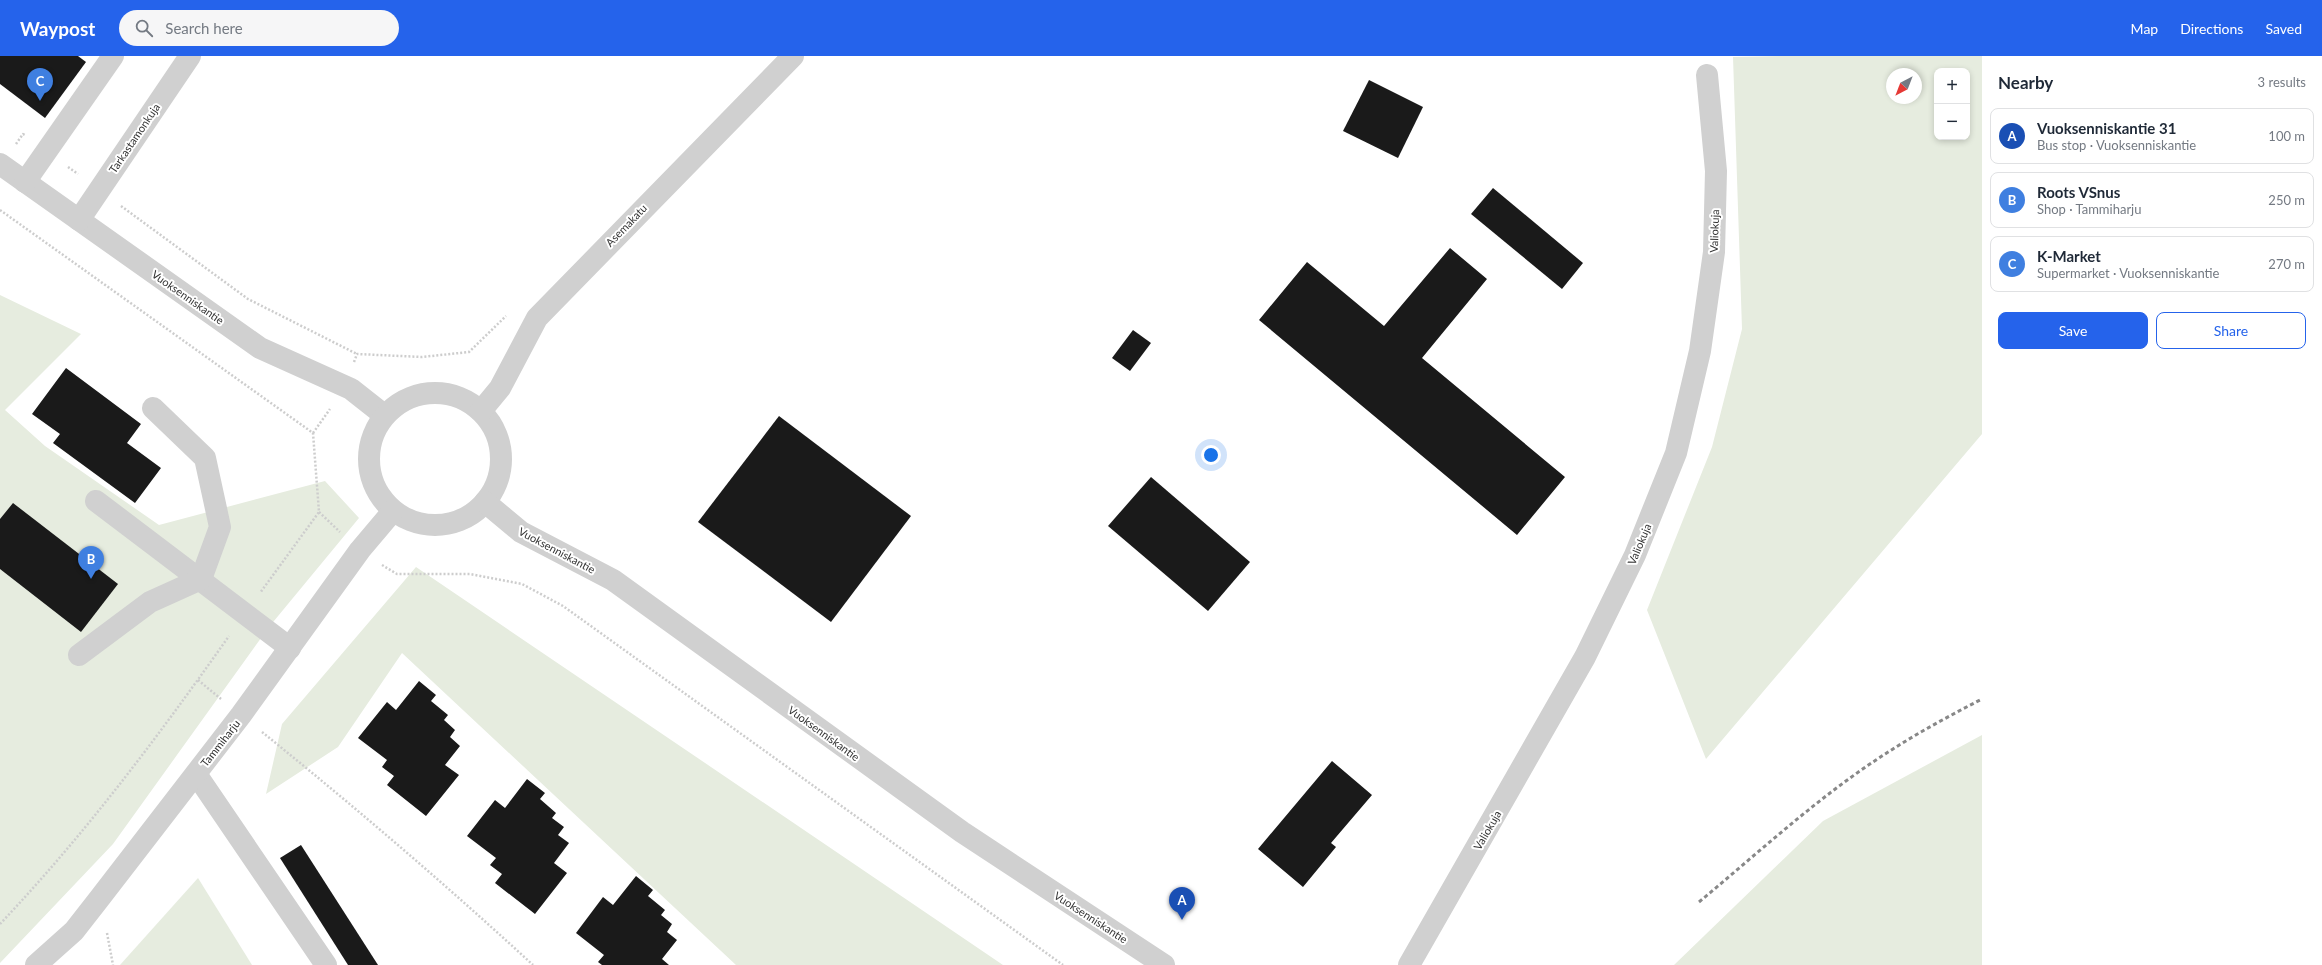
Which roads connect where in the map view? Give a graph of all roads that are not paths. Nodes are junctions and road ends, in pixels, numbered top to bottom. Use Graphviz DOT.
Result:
graph roads {
  1 [pos="113,56"];
  2 [pos="793,56"];
  3 [pos="185,58"];
  4 [pos="1707,75"];
  5 [pos="0,164"];
  6 [pos="25,182"];
  7 [pos="79,220"];
  8 [pos="153,408"];
  9 [pos="481,411"];
  10 [pos="384,415"];
  11 [pos="96,501"];
  12 [pos="485,502"];
  13 [pos="392,511"];
  14 [pos="201,579"];
  15 [pos="290,648"];
  16 [pos="79,655"];
  17 [pos="196,774"];
  18 [pos="36,965"];
  19 [pos="326,965"];
  20 [pos="1164,965"];
  21 [pos="1409,965"];
  1 -- 6 [label="street"];
  2 -- 9 [label="street, Asemakatu"];
  3 -- 7 [label="street, Tarkastamonkuja"];
  4 -- 21 [label="street, Valiokuja"];
  5 -- 6 [label="street, Vuoksenniskantie"];
  6 -- 7 [label="street, Vuoksenniskantie"];
  7 -- 10 [label="street, Vuoksenniskantie"];
  8 -- 14 [label="street"];
  9 -- 10 [label="street"];
  9 -- 12 [label="street"];
  10 -- 13 [label="street"];
  11 -- 14 [label="street"];
  12 -- 13 [label="street"];
  12 -- 20 [label="street, Vuoksenniskantie"];
  13 -- 15 [label="street, Tammiharju"];
  14 -- 15 [label="street"];
  14 -- 16 [label="street"];
  15 -- 17 [label="street, Tammiharju"];
  17 -- 18 [label="street, Tammiharju"];
  17 -- 19 [label="street"];
}
